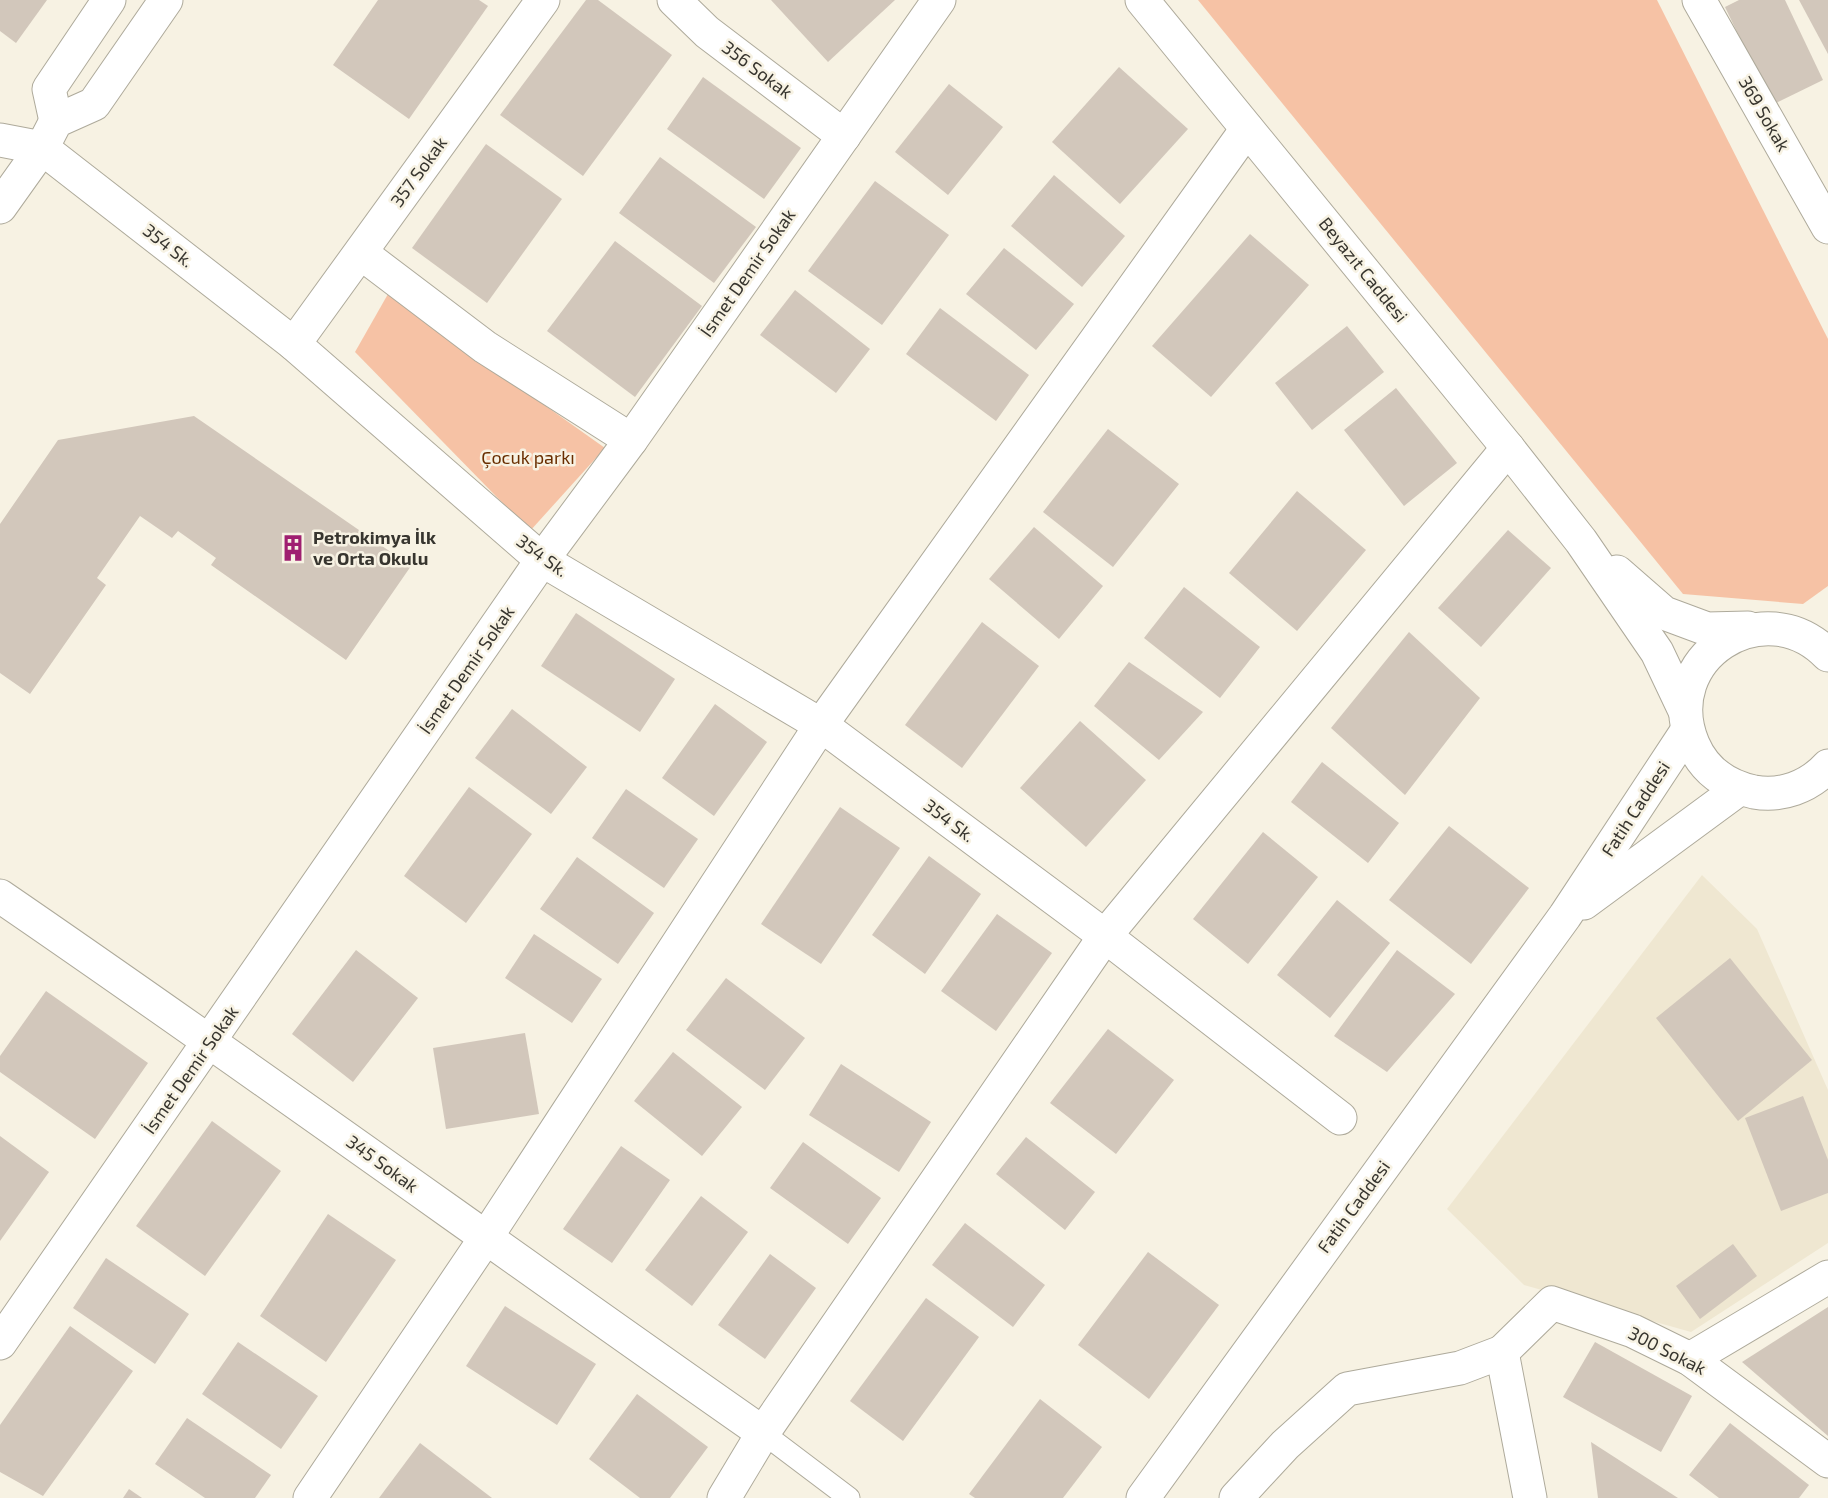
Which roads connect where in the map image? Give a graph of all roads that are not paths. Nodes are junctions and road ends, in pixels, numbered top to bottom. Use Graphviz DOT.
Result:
graph roads {
  1 [pos="109,0"];
  2 [pos="166,0"];
  3 [pos="543,0"];
  4 [pos="674,0"];
  5 [pos="939,0"];
  6 [pos="1142,0"];
  7 [pos="1699,0"];
  8 [pos="1247,129"];
  9 [pos="49,135"];
  10 [pos="3,136"];
  11 [pos="844,136"];
  12 [pos="0,207"];
  13 [pos="1828,227"];
  14 [pos="361,254"];
  15 [pos="294,344"];
  16 [pos="631,440"];
  17 [pos="1508,448"];
  18 [pos="1581,542"];
  19 [pos="542,560"];
  20 [pos="1763,627"];
  21 [pos="1824,645"];
  22 [pos="1686,721"];
  23 [pos="821,725"];
  24 [pos="1828,766"];
  25 [pos="1739,789"];
  26 [pos="1793,790"];
  27 [pos="1828,799"];
  28 [pos="0,896"];
  29 [pos="1565,916"];
  30 [pos="1105,936"];
  31 [pos="211,1040"];
  32 [pos="1340,1118"];
  33 [pos="485,1239"];
  34 [pos="1828,1277"];
  35 [pos="3,1332"];
  36 [pos="1502,1352"];
  37 [pos="1690,1359"];
  38 [pos="763,1433"];
  39 [pos="1828,1461"];
  40 [pos="310,1498"];
  41 [pos="724,1498"];
  42 [pos="849,1498"];
  43 [pos="1143,1498"];
  44 [pos="1236,1498"];
  45 [pos="1530,1498"];
  1 -- 9 [label="street"];
  2 -- 9 [label="street"];
  3 -- 14 [label="street, 357 Sokak"];
  4 -- 11 [label="street, 356 Sokak"];
  5 -- 11 [label="street, İsmet Demir Sokak"];
  6 -- 8 [label="street, Beyazıt Caddesi"];
  7 -- 13 [label="street, 369 Sokak"];
  8 -- 17 [label="street, Beyazıt Caddesi"];
  8 -- 23 [label="street"];
  9 -- 10 [label="street, 354 Sk."];
  9 -- 12 [label="street"];
  9 -- 15 [label="street, 354 Sk."];
  11 -- 16 [label="street, İsmet Demir Sokak"];
  14 -- 15 [label="street, 357 Sokak"];
  14 -- 16 [label="street"];
  15 -- 19 [label="street, 354 Sk."];
  16 -- 19 [label="street, İsmet Demir Sokak"];
  17 -- 18 [label="street, Beyazıt Caddesi"];
  17 -- 30 [label="street"];
  18 -- 20 [label="street"];
  18 -- 22 [label="street"];
  19 -- 23 [label="street, 354 Sk."];
  19 -- 31 [label="street, İsmet Demir Sokak"];
  20 -- 21 [label="street, Fatih Caddesi"];
  20 -- 22 [label="street, Fatih Caddesi"];
  22 -- 25 [label="street, Fatih Caddesi"];
  22 -- 29 [label="street, Fatih Caddesi"];
  23 -- 30 [label="street, 354 Sk."];
  23 -- 33 [label="street"];
  24 -- 26 [label="street, Fatih Caddesi"];
  25 -- 26 [label="street, Fatih Caddesi"];
  25 -- 29 [label="street, Fatih Caddesi"];
  26 -- 27 [label="street"];
  28 -- 31 [label="street, 345 Sokak"];
  29 -- 43 [label="street, Fatih Caddesi"];
  30 -- 32 [label="street, 354 Sk."];
  30 -- 38 [label="street"];
  31 -- 33 [label="street, 345 Sokak"];
  31 -- 35 [label="street, İsmet Demir Sokak"];
  33 -- 38 [label="street, 345 Sokak"];
  33 -- 40 [label="street"];
  34 -- 37 [label="street"];
  36 -- 37 [label="street, 300 Sokak"];
  36 -- 44 [label="street"];
  36 -- 45 [label="street"];
  37 -- 39 [label="street, 300 Sokak"];
  38 -- 41 [label="street"];
  38 -- 42 [label="lane"];
}
